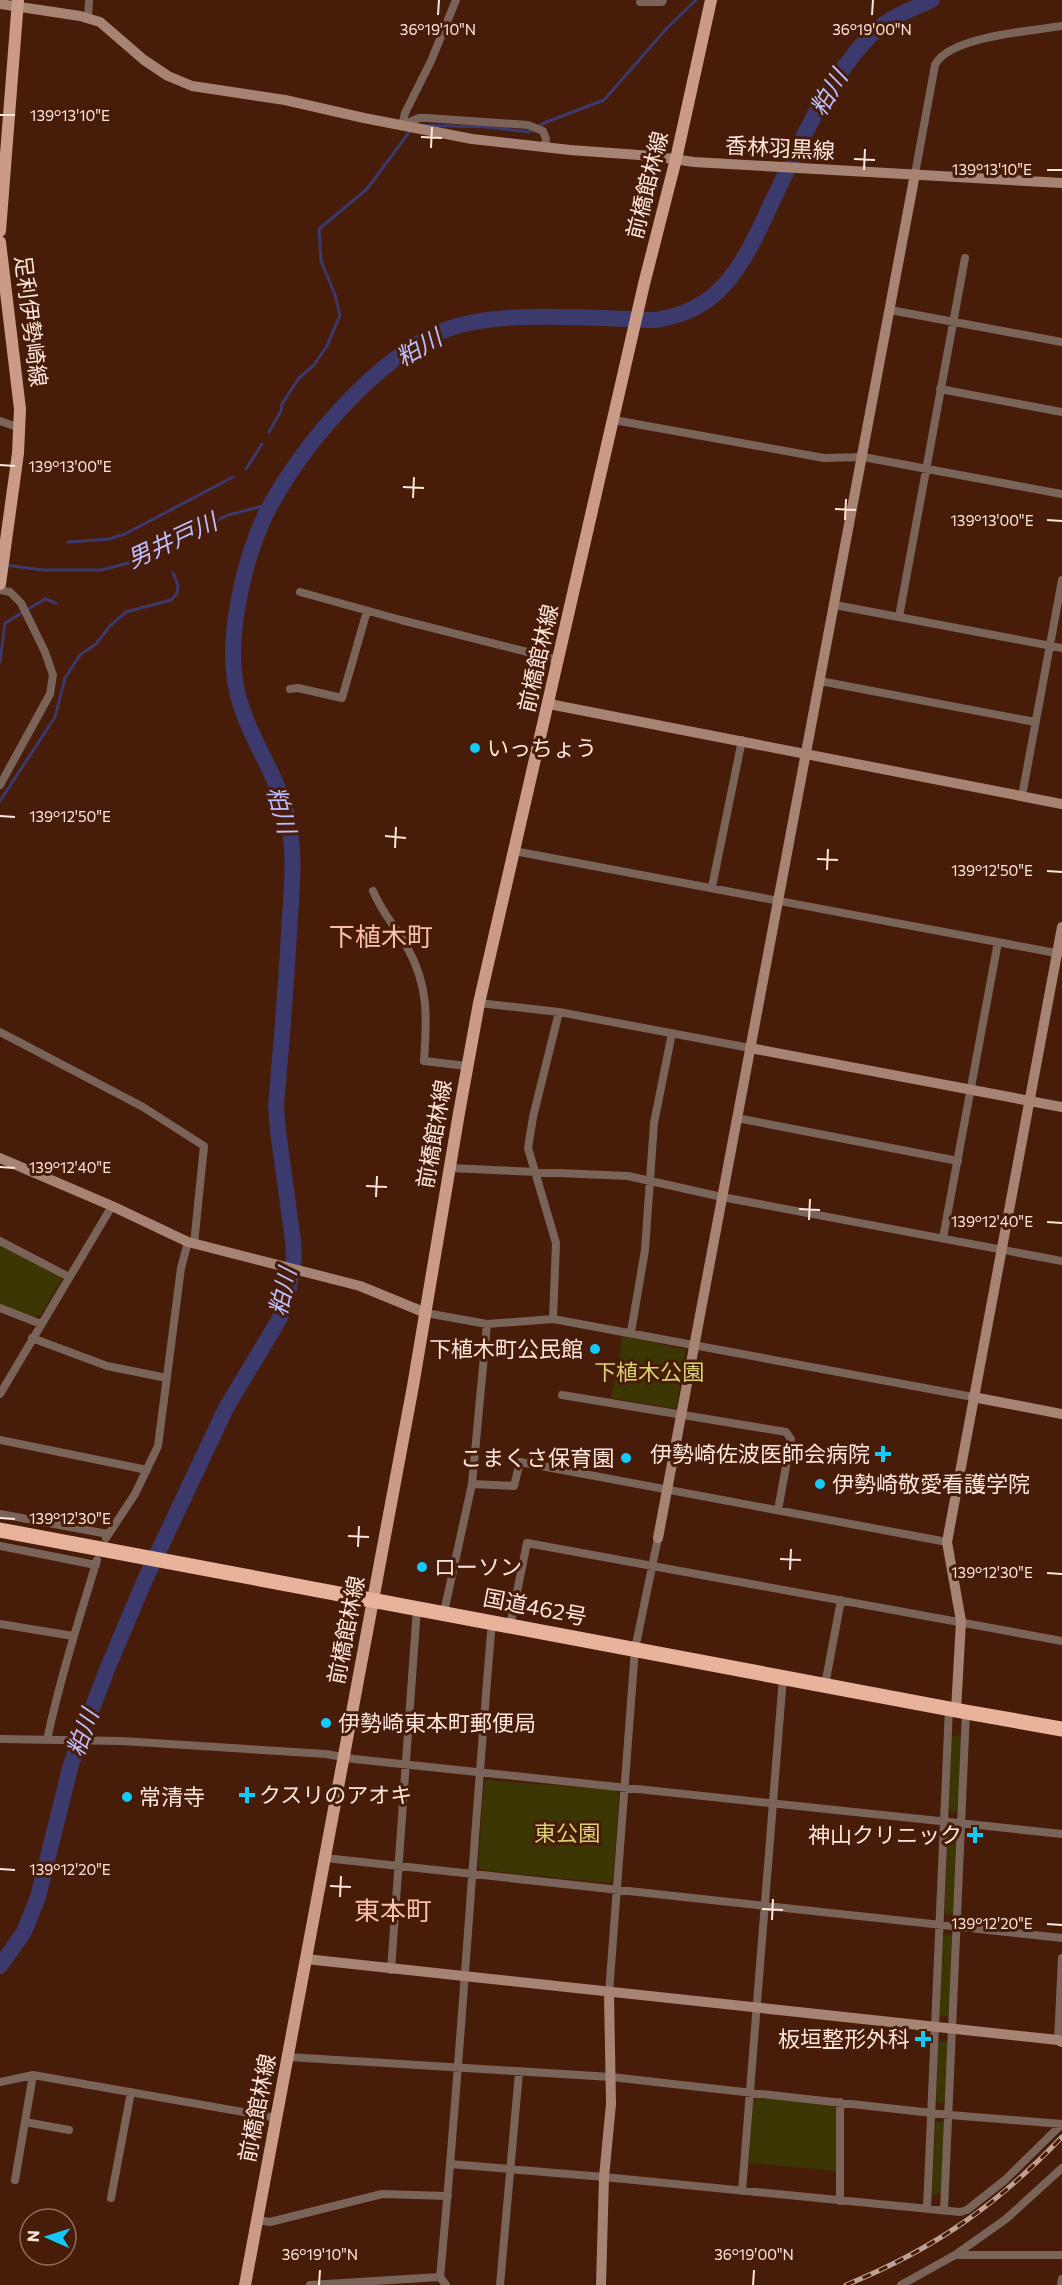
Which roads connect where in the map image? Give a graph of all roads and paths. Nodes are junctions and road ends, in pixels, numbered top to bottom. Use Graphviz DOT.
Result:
graph roads {
  1 [pos="89,0"];
  2 [pos="456,0"];
  3 [pos="640,0"];
  4 [pos="663,0"];
  5 [pos="711,0"];
  6 [pos="0,4"];
  7 [pos="17,4"];
  8 [pos="88,19"];
  9 [pos="1062,26"];
  10 [pos="402,126"];
  11 [pos="545,147"];
  12 [pos="676,159"];
  13 [pos="915,174"];
  14 [pos="1062,183"];
  15 [pos="0,231"];
  16 [pos="0,242"];
  17 [pos="0,249"];
  18 [pos="964,258"];
  19 [pos="890,309"];
  20 [pos="953,320"];
  21 [pos="1062,342"];
  22 [pos="940,389"];
  23 [pos="1062,412"];
  24 [pos="614,420"];
  25 [pos="0,421"];
  26 [pos="20,428"];
  27 [pos="863,457"];
  28 [pos="926,468"];
  29 [pos="1062,494"];
  30 [pos="6,507"];
  31 [pos="1062,580"];
  32 [pos="0,584"];
  33 [pos="300,592"];
  34 [pos="835,605"];
  35 [pos="367,611"];
  36 [pos="899,617"];
  37 [pos="1050,645"];
  38 [pos="1062,648"];
  39 [pos="559,660"];
  40 [pos="820,681"];
  41 [pos="291,689"];
  42 [pos="549,704"];
  43 [pos="1035,722"];
  44 [pos="742,740"];
  45 [pos="807,752"];
  46 [pos="0,785"];
  47 [pos="1022,796"];
  48 [pos="1062,804"];
  49 [pos="514,851"];
  50 [pos="712,887"];
  51 [pos="373,891"];
  52 [pos="778,900"];
  53 [pos="1062,927"];
  54 [pos="998,942"];
  55 [pos="1060,953"];
  56 [pos="479,1003"];
  57 [pos="559,1012"];
  58 [pos="0,1032"];
  59 [pos="672,1033"];
  60 [pos="750,1048"];
  61 [pos="467,1066"];
  62 [pos="972,1090"];
  63 [pos="1029,1100"];
  64 [pos="1062,1107"];
  65 [pos="737,1118"];
  66 [pos="0,1158"];
  67 [pos="958,1161"];
  68 [pos="449,1168"];
  69 [pos="533,1171"];
  70 [pos="651,1180"];
  71 [pos="722,1197"];
  72 [pos="112,1206"];
  73 [pos="943,1238"];
  74 [pos="0,1241"];
  75 [pos="191,1243"];
  76 [pos="1001,1249"];
  77 [pos="1062,1261"];
  78 [pos="69,1277"];
  79 [pos="0,1308"];
  80 [pos="426,1313"];
  81 [pos="553,1318"];
  82 [pos="41,1324"];
  83 [pos="488,1324"];
  84 [pos="631,1332"];
  85 [pos="32,1338"];
  86 [pos="694,1344"];
  87 [pos="166,1378"];
  88 [pos="0,1394"];
  89 [pos="562,1395"];
  90 [pos="973,1397"];
  91 [pos="1062,1414"];
  92 [pos="681,1415"];
  93 [pos="0,1440"];
  94 [pos="147,1470"];
  95 [pos="472,1484"];
  96 [pos="667,1490"];
  97 [pos="778,1510"];
  98 [pos="0,1514"];
  99 [pos="0,1530"];
  100 [pos="658,1538"];
  101 [pos="946,1542"];
  102 [pos="3,1547"];
  103 [pos="652,1565"];
  104 [pos="373,1600"];
  105 [pos="841,1600"];
  106 [pos="417,1607"];
  107 [pos="444,1612"];
  108 [pos="961,1621"];
  109 [pos="492,1622"];
  110 [pos="0,1624"];
  111 [pos="510,1626"];
  112 [pos="73,1636"];
  113 [pos="1062,1641"];
  114 [pos="635,1649"];
  115 [pos="783,1677"];
  116 [pos="825,1685"];
  117 [pos="957,1710"];
  118 [pos="1060,1729"];
  119 [pos="0,1739"];
  120 [pos="49,1740"];
  121 [pos="344,1757"];
  122 [pos="406,1764"];
  123 [pos="479,1771"];
  124 [pos="625,1787"];
  125 [pos="773,1804"];
  126 [pos="945,1822"];
  127 [pos="962,1824"];
  128 [pos="1062,1834"];
  129 [pos="325,1858"];
  130 [pos="398,1866"];
  131 [pos="472,1874"];
  132 [pos="617,1889"];
  133 [pos="765,1906"];
  134 [pos="939,1923"];
  135 [pos="958,1926"];
  136 [pos="1062,1938"];
  137 [pos="1062,1958"];
  138 [pos="306,1959"];
  139 [pos="391,1970"];
  140 [pos="466,1976"];
  141 [pos="609,1993"];
  142 [pos="756,2009"];
  143 [pos="934,2027"];
  144 [pos="953,2029"];
  145 [pos="1060,2041"];
  146 [pos="288,2057"];
  147 [pos="459,2068"];
  148 [pos="519,2072"];
  149 [pos="33,2075"];
  150 [pos="611,2077"];
  151 [pos="0,2082"];
  152 [pos="131,2092"];
  153 [pos="749,2093"];
  154 [pos="840,2102"];
  155 [pos="931,2113"];
  156 [pos="950,2115"];
  157 [pos="277,2118"];
  158 [pos="25,2122"];
  159 [pos="69,2130"];
  160 [pos="450,2164"];
  161 [pos="1062,2168"];
  162 [pos="509,2170"];
  163 [pos="604,2177"];
  164 [pos="15,2180"];
  165 [pos="742,2192"];
  166 [pos="448,2196"];
  167 [pos="111,2199"];
  168 [pos="840,2201"];
  169 [pos="927,2208"];
  170 [pos="944,2210"];
  171 [pos="257,2220"];
  172 [pos="955,2255"];
  173 [pos="1062,2255"];
  174 [pos="440,2277"];
  175 [pos="1062,2279"];
  176 [pos="408,2282"];
  177 [pos="245,2285"];
  178 [pos="310,2285"];
  179 [pos="446,2285"];
  180 [pos="500,2285"];
  181 [pos="601,2285"];
  182 [pos="901,2285"];
  183 [pos="1061,2285"];
  1 -- 8 [label="street"];
  2 -- 10 [label="street"];
  3 -- 4 [label="street"];
  5 -- 12 [label="main road, 前橋館林線"];
  6 -- 7 [label="street"];
  7 -- 8 [label="street"];
  7 -- 15 [label="main road, 足利伊勢崎線"];
  8 -- 10 [label="street, 香林羽黒線"];
  9 -- 13 [label="street"];
  10 -- 11 [label="street, 香林羽黒線"];
  10 -- 11 [label="street"];
  11 -- 12 [label="street, 香林羽黒線"];
  12 -- 13 [label="street, 香林羽黒線"];
  12 -- 24 [label="main road, 前橋館林線"];
  13 -- 14 [label="street, 香林羽黒線"];
  13 -- 19 [label="street"];
  16 -- 17 [label="main road, 足利伊勢崎線"];
  17 -- 26 [label="main road, 足利伊勢崎線"];
  18 -- 20 [label="street"];
  19 -- 20 [label="street"];
  19 -- 27 [label="street"];
  20 -- 21 [label="street"];
  20 -- 22 [label="street"];
  22 -- 23 [label="street"];
  22 -- 28 [label="street"];
  24 -- 27 [label="street"];
  24 -- 39 [label="main road, 前橋館林線"];
  25 -- 26 [label="street"];
  26 -- 30 [label="main road, 足利伊勢崎線"];
  27 -- 28 [label="street"];
  27 -- 34 [label="street"];
  28 -- 29 [label="street"];
  28 -- 36 [label="street"];
  30 -- 32 [label="main road, 足利伊勢崎線"];
  31 -- 37 [label="street"];
  32 -- 46 [label="street"];
  33 -- 35 [label="street"];
  34 -- 36 [label="street"];
  34 -- 40 [label="street"];
  35 -- 39 [label="street"];
  35 -- 41 [label="street"];
  36 -- 37 [label="street"];
  37 -- 38 [label="street"];
  37 -- 43 [label="street"];
  39 -- 42 [label="main road, 前橋館林線"];
  40 -- 43 [label="street"];
  40 -- 45 [label="street"];
  42 -- 44 [label="street"];
  42 -- 49 [label="main road, 前橋館林線"];
  43 -- 47 [label="street"];
  44 -- 45 [label="street"];
  44 -- 50 [label="street"];
  45 -- 47 [label="street"];
  45 -- 52 [label="street"];
  47 -- 48 [label="street"];
  49 -- 50 [label="street"];
  49 -- 56 [label="main road, 前橋館林線"];
  50 -- 52 [label="street"];
  51 -- 61 [label="street"];
  52 -- 54 [label="street"];
  52 -- 60 [label="street"];
  53 -- 55 [label="street"];
  54 -- 55 [label="street"];
  54 -- 62 [label="street"];
  55 -- 63 [label="street"];
  56 -- 57 [label="street"];
  56 -- 61 [label="main road, 前橋館林線"];
  57 -- 59 [label="street"];
  57 -- 69 [label="street"];
  58 -- 75 [label="street"];
  59 -- 60 [label="street"];
  59 -- 70 [label="street"];
  60 -- 62 [label="street"];
  60 -- 65 [label="street"];
  61 -- 68 [label="main road, 前橋館林線"];
  62 -- 63 [label="street"];
  62 -- 67 [label="street"];
  63 -- 64 [label="street"];
  63 -- 76 [label="street"];
  65 -- 67 [label="street"];
  65 -- 71 [label="street"];
  66 -- 72 [label="street"];
  67 -- 73 [label="street"];
  68 -- 69 [label="street"];
  68 -- 80 [label="main road, 前橋館林線"];
  69 -- 70 [label="street"];
  69 -- 81 [label="street"];
  70 -- 71 [label="street"];
  70 -- 84 [label="street"];
  71 -- 73 [label="street"];
  71 -- 86 [label="street"];
  72 -- 75 [label="street"];
  72 -- 78 [label="street"];
  73 -- 76 [label="street"];
  74 -- 78 [label="street"];
  75 -- 80 [label="street"];
  75 -- 87 [label="street"];
  76 -- 77 [label="street"];
  76 -- 90 [label="street"];
  78 -- 82 [label="street"];
  79 -- 82 [label="street"];
  80 -- 83 [label="street"];
  80 -- 104 [label="main road, 前橋館林線"];
  81 -- 83 [label="street"];
  81 -- 84 [label="street"];
  82 -- 85 [label="street"];
  83 -- 95 [label="street"];
  84 -- 86 [label="street"];
  85 -- 87 [label="street"];
  85 -- 88 [label="street"];
  86 -- 90 [label="street"];
  86 -- 92 [label="street"];
  87 -- 94 [label="street"];
  89 -- 92 [label="street"];
  90 -- 91 [label="street"];
  90 -- 101 [label="street"];
  92 -- 96 [label="street"];
  92 -- 97 [label="street"];
  93 -- 94 [label="street"];
  94 -- 98 [label="street"];
  95 -- 96 [label="street"];
  95 -- 107 [label="street"];
  96 -- 97 [label="street"];
  96 -- 100 [label="street"];
  97 -- 101 [label="street"];
  99 -- 104 [label="highway, 国道462号"];
  100 -- 103 [label="street"];
  101 -- 108 [label="street"];
  102 -- 112 [label="street"];
  103 -- 105 [label="street"];
  103 -- 111 [label="street"];
  103 -- 114 [label="street"];
  104 -- 106 [label="highway, 国道462号"];
  104 -- 121 [label="main road, 前橋館林線"];
  105 -- 108 [label="street"];
  105 -- 116 [label="street"];
  106 -- 107 [label="highway, 国道462号"];
  106 -- 122 [label="street"];
  107 -- 109 [label="highway, 国道462号"];
  108 -- 113 [label="street"];
  108 -- 117 [label="street"];
  109 -- 111 [label="highway, 国道462号"];
  109 -- 123 [label="street"];
  110 -- 112 [label="street"];
  111 -- 114 [label="highway, 国道462号"];
  112 -- 120 [label="street"];
  114 -- 115 [label="highway, 国道462号"];
  114 -- 124 [label="street"];
  115 -- 116 [label="highway, 国道462号"];
  115 -- 125 [label="street"];
  116 -- 117 [label="highway, 国道462号"];
  117 -- 118 [label="highway, 国道462号"];
  117 -- 126 [label="street"];
  117 -- 127 [label="street"];
  119 -- 120 [label="street"];
  120 -- 121 [label="street"];
  121 -- 122 [label="street"];
  121 -- 129 [label="main road, 前橋館林線"];
  122 -- 123 [label="street"];
  122 -- 130 [label="street"];
  123 -- 124 [label="street"];
  123 -- 131 [label="street"];
  124 -- 125 [label="street"];
  124 -- 132 [label="street"];
  125 -- 126 [label="street"];
  125 -- 133 [label="street"];
  126 -- 127 [label="street"];
  126 -- 134 [label="street"];
  127 -- 128 [label="street"];
  127 -- 135 [label="street"];
  129 -- 130 [label="street"];
  129 -- 138 [label="main road, 前橋館林線"];
  130 -- 131 [label="street"];
  130 -- 139 [label="street"];
  131 -- 132 [label="street"];
  131 -- 140 [label="street"];
  132 -- 133 [label="street"];
  132 -- 141 [label="street"];
  133 -- 134 [label="street"];
  133 -- 142 [label="street"];
  134 -- 135 [label="street"];
  134 -- 143 [label="street"];
  135 -- 136 [label="street"];
  135 -- 144 [label="street"];
  137 -- 145 [label="street"];
  138 -- 139 [label="street"];
  138 -- 146 [label="main road, 前橋館林線"];
  139 -- 140 [label="street"];
  140 -- 141 [label="street"];
  140 -- 147 [label="street"];
  141 -- 142 [label="street"];
  141 -- 150 [label="street"];
  142 -- 143 [label="street"];
  142 -- 153 [label="street"];
  143 -- 144 [label="street"];
  143 -- 155 [label="street"];
  144 -- 145 [label="street"];
  144 -- 156 [label="street"];
  146 -- 147 [label="street"];
  146 -- 157 [label="main road, 前橋館林線"];
  147 -- 148 [label="street"];
  147 -- 160 [label="street"];
  148 -- 150 [label="street"];
  148 -- 162 [label="street"];
  149 -- 151 [label="street"];
  149 -- 152 [label="street"];
  149 -- 158 [label="street"];
  150 -- 153 [label="street"];
  150 -- 163 [label="street"];
  152 -- 157 [label="street"];
  152 -- 167 [label="street"];
  153 -- 154 [label="street"];
  153 -- 165 [label="street"];
  154 -- 155 [label="street"];
  154 -- 168 [label="street"];
  155 -- 156 [label="street"];
  155 -- 169 [label="street"];
  156 -- 170 [label="street"];
  156 -- 170 [label="street"];
  157 -- 171 [label="main road, 前橋館林線"];
  158 -- 159 [label="street"];
  158 -- 164 [label="street"];
  160 -- 162 [label="street"];
  160 -- 166 [label="street"];
  161 -- 172 [label="street"];
  162 -- 163 [label="street"];
  162 -- 180 [label="street"];
  163 -- 165 [label="street"];
  163 -- 181 [label="street"];
  165 -- 168 [label="street"];
  166 -- 171 [label="street"];
  166 -- 174 [label="street"];
  168 -- 169 [label="street"];
  169 -- 170 [label="street"];
  171 -- 177 [label="main road, 前橋館林線"];
  172 -- 173 [label="street"];
  172 -- 182 [label="street"];
  174 -- 176 [label="street"];
  174 -- 179 [label="street"];
  175 -- 183 [label="street"];
  176 -- 178 [label="street"];
}
